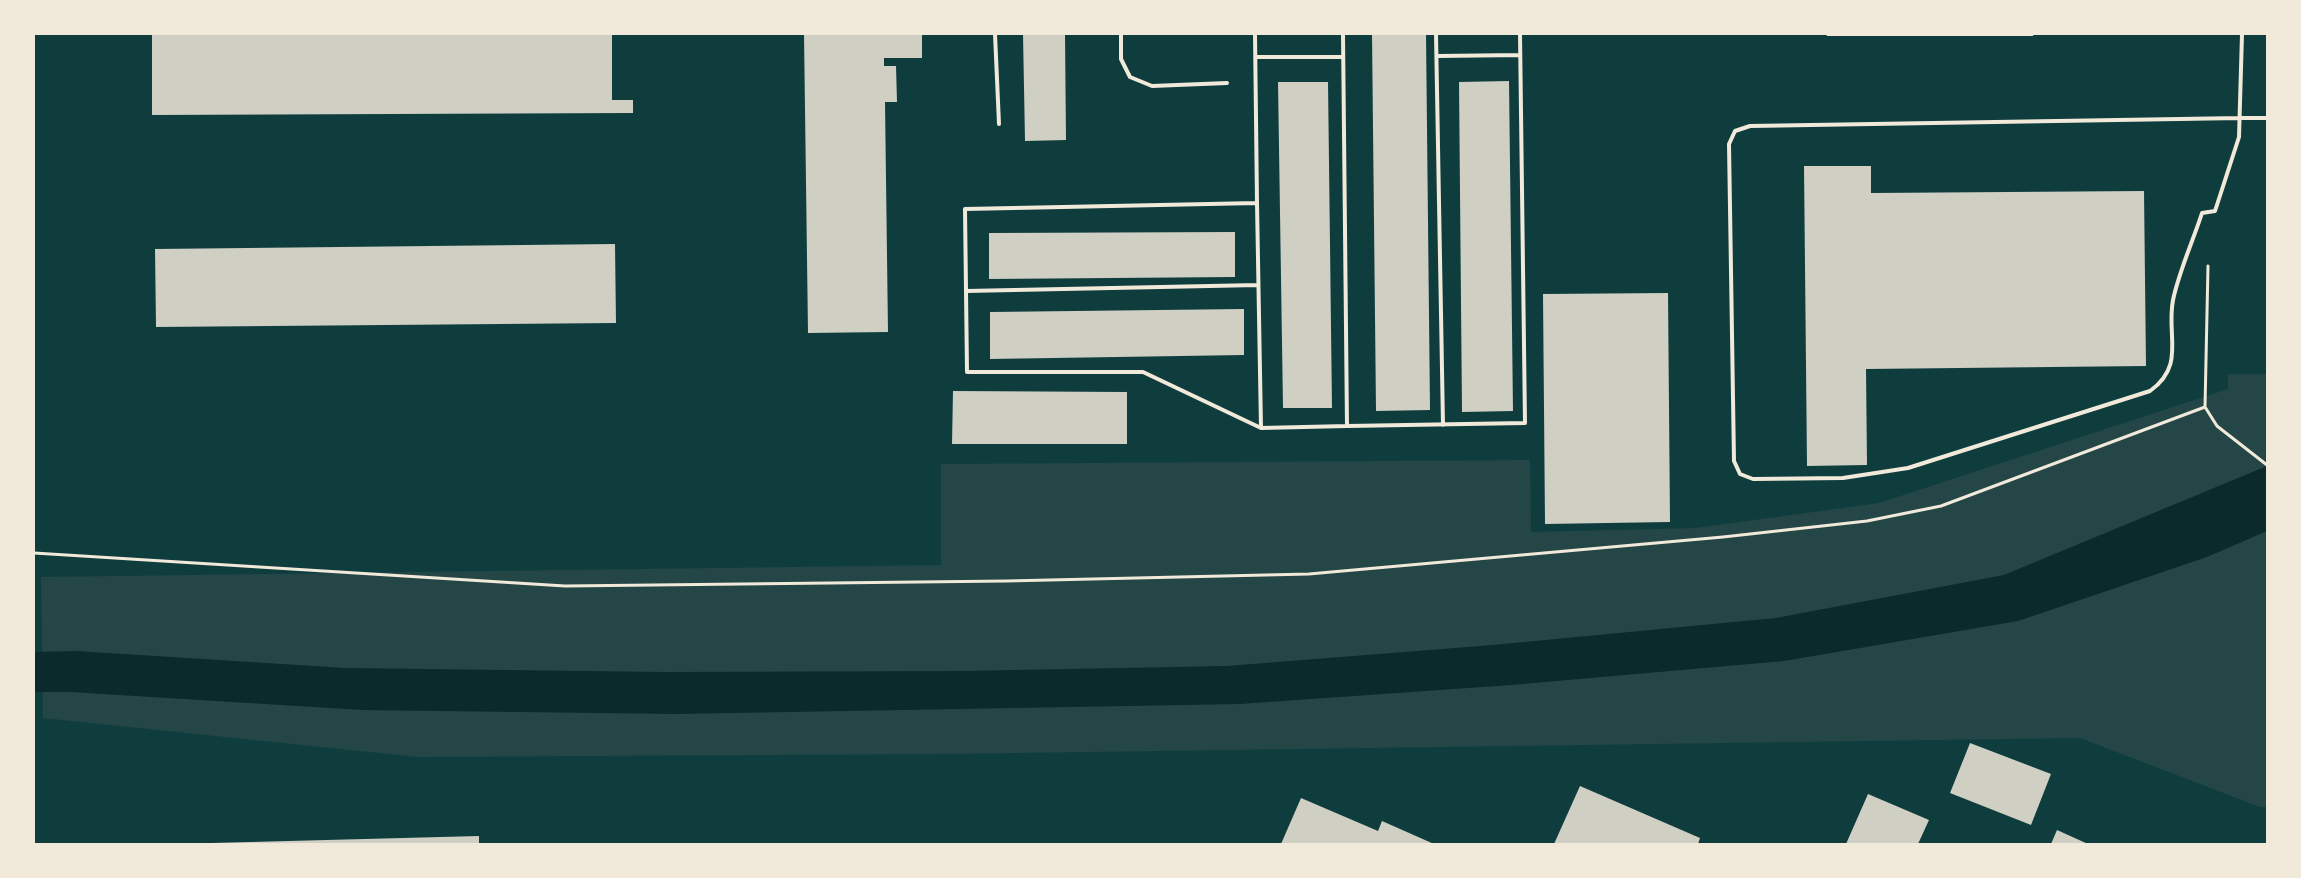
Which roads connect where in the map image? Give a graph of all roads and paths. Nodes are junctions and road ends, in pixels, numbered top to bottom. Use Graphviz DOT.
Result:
graph roads {
  1 [pos="995,34"];
  2 [pos="1121,34"];
  3 [pos="1255,34"];
  4 [pos="1343,34"];
  5 [pos="1436,34"];
  6 [pos="1520,34"];
  7 [pos="1828,34"];
  8 [pos="2032,34"];
  9 [pos="2036,34"];
  10 [pos="2242,34"];
  11 [pos="1520,55"];
  12 [pos="1437,56"];
  13 [pos="1256,57"];
  14 [pos="1343,57"];
  15 [pos="1227,83"];
  16 [pos="2240,118"];
  17 [pos="2267,118"];
  18 [pos="999,124"];
  19 [pos="1257,204"];
  20 [pos="2209,258"];
  21 [pos="1258,285"];
  22 [pos="966,291"];
  23 [pos="2205,408"];
  24 [pos="1444,425"];
  25 [pos="1347,426"];
  26 [pos="1261,428"];
  27 [pos="2267,464"];
  28 [pos="34,553"];
  1 -- 18 [label="lane"];
  2 -- 15 [label="lane"];
  3 -- 13 [label="lane"];
  4 -- 14 [label="lane"];
  5 -- 12 [label="lane"];
  6 -- 11 [label="lane"];
  7 -- 8 [label="lane"];
  8 -- 9 [label="lane"];
  10 -- 16 [label="lane"];
  11 -- 12 [label="lane"];
  11 -- 24 [label="lane"];
  12 -- 24 [label="lane"];
  13 -- 14 [label="lane"];
  13 -- 19 [label="lane"];
  14 -- 25 [label="lane"];
  16 -- 16 [label="lane"];
  16 -- 17 [label="lane"];
  19 -- 21 [label="lane"];
  19 -- 22 [label="lane"];
  20 -- 23 [label="path"];
  21 -- 22 [label="lane"];
  21 -- 26 [label="lane"];
  22 -- 26 [label="lane"];
  23 -- 27 [label="path"];
  23 -- 28 [label="path"];
  24 -- 25 [label="lane"];
  25 -- 26 [label="lane"];
}
